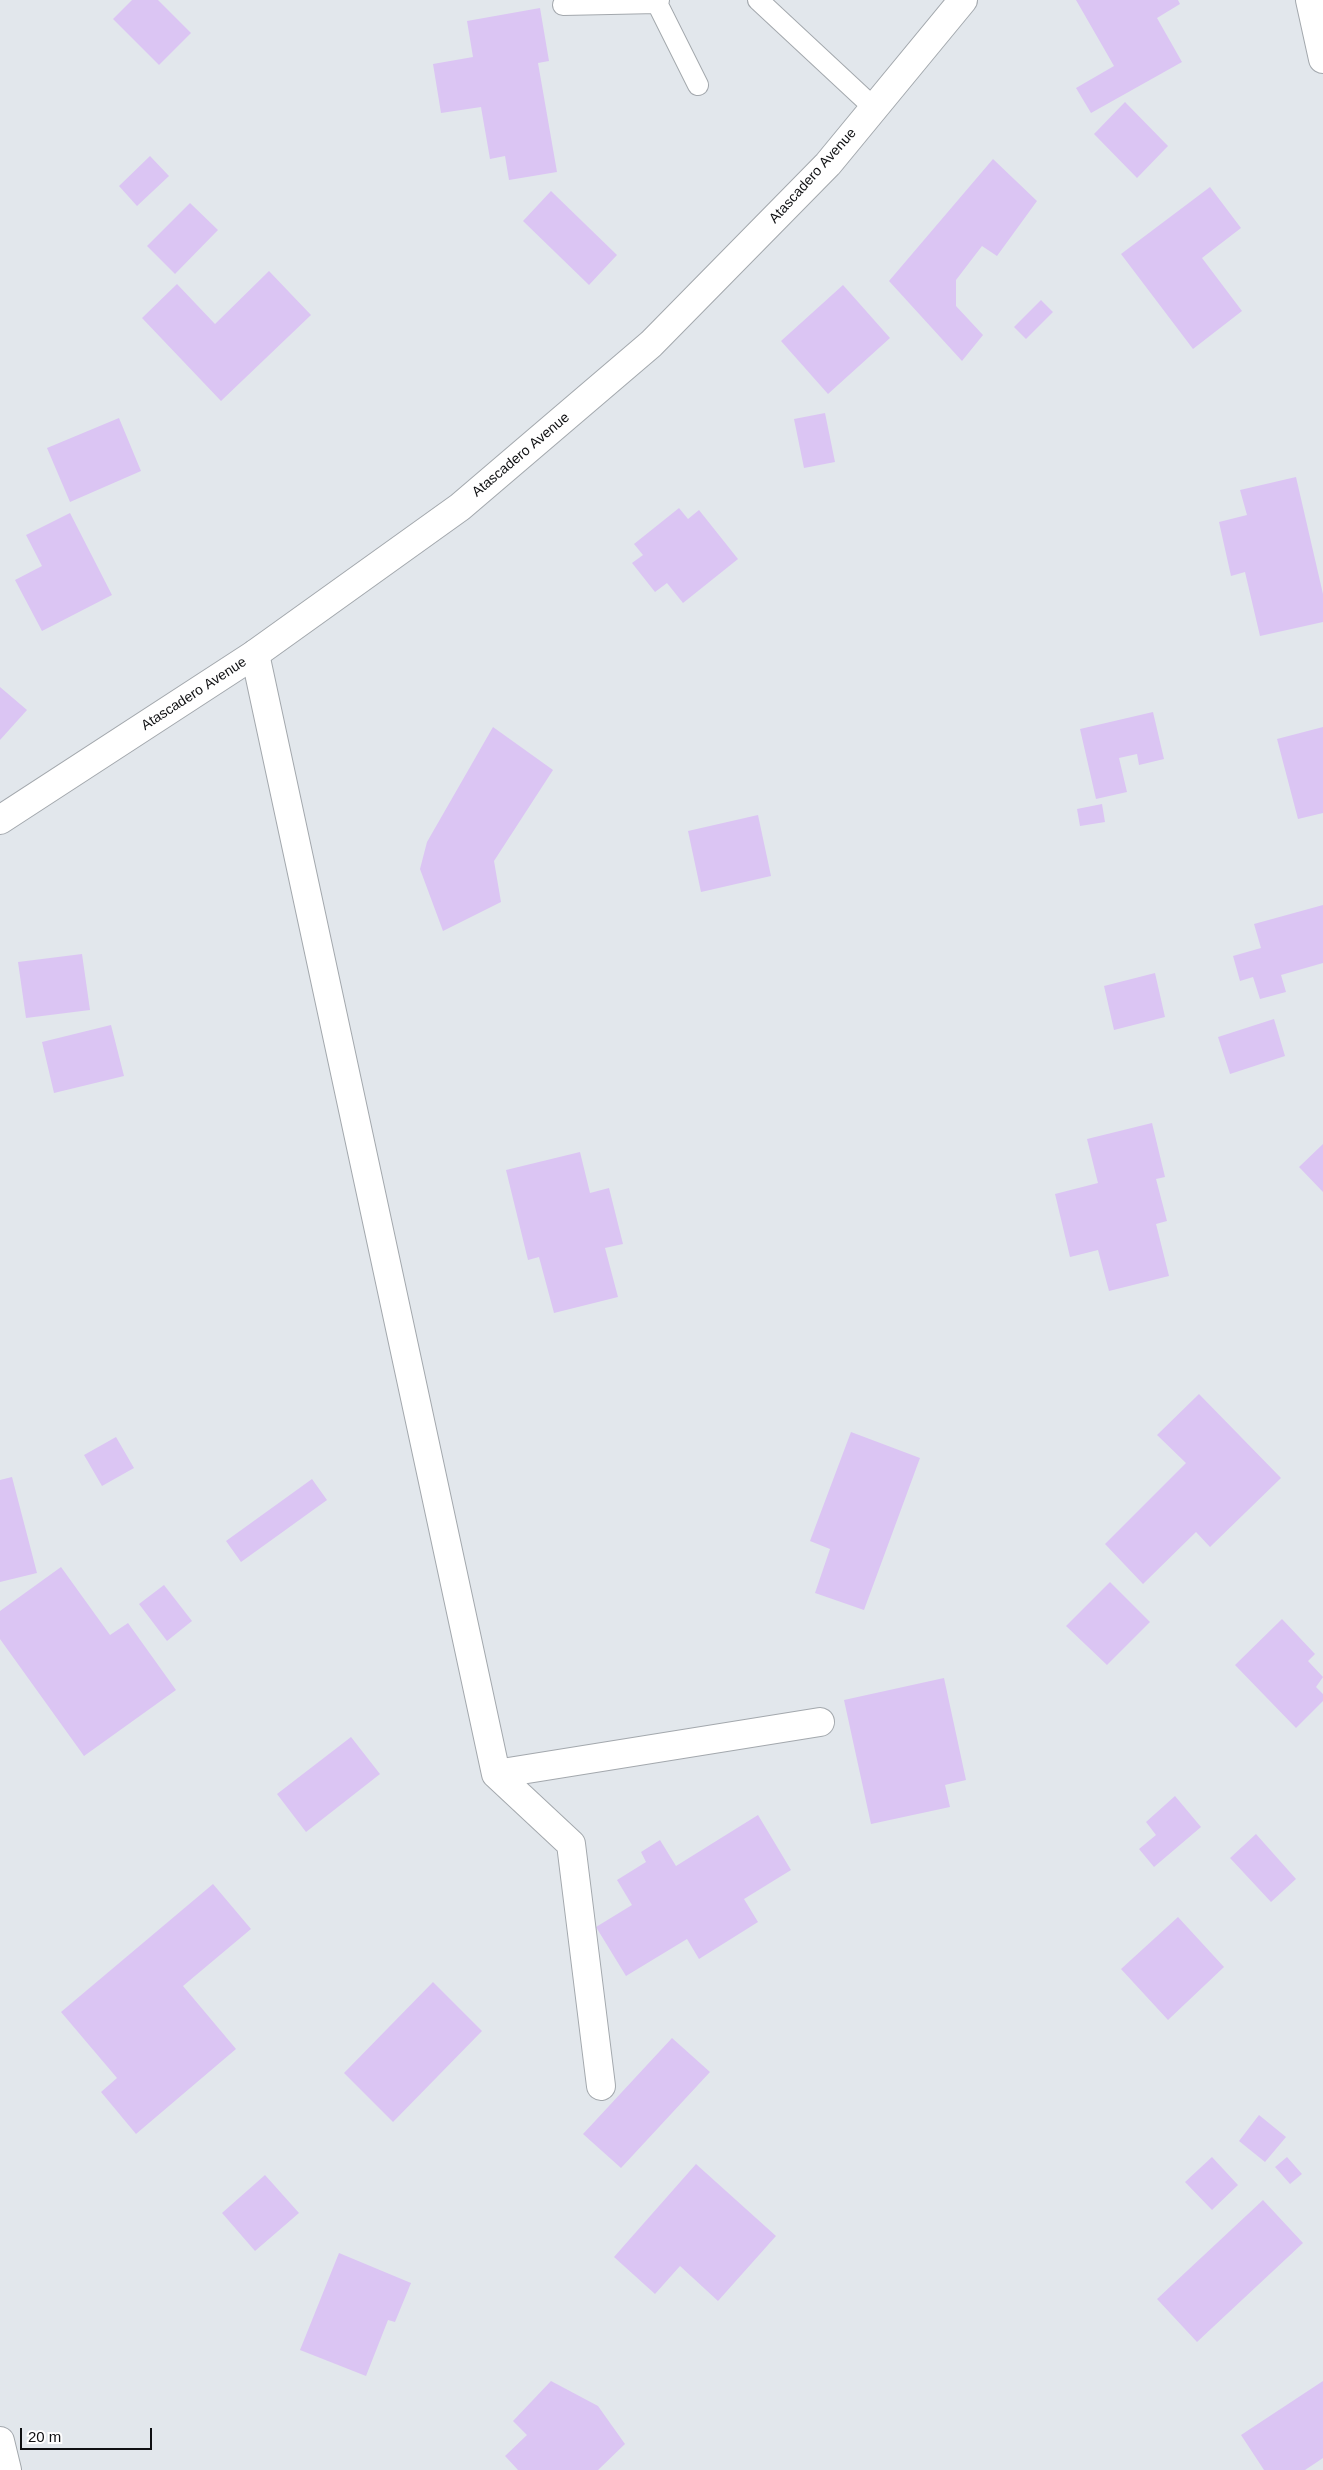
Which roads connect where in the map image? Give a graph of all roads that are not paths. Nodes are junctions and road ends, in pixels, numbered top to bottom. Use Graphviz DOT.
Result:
graph roads {
  1 [pos="758,0"];
  2 [pos="963,0"];
  3 [pos="1310,0"];
  4 [pos="658,1"];
  5 [pos="563,5"];
  6 [pos="1323,59"];
  7 [pos="698,84"];
  8 [pos="874,107"];
  9 [pos="255,654"];
  10 [pos="0,820"];
  11 [pos="820,1722"];
  12 [pos="496,1774"];
  13 [pos="601,2086"];
  14 [pos="0,2441"];
  15 [pos="6,2470"];
  1 -- 8 [label="lane"];
  2 -- 8 [label="street, Atascadero Avenue"];
  3 -- 6 [label="street"];
  4 -- 5 [label="lane"];
  4 -- 7 [label="lane"];
  8 -- 9 [label="street, Atascadero Avenue"];
  9 -- 10 [label="street, Atascadero Avenue"];
  9 -- 12 [label="street"];
  11 -- 12 [label="street"];
  12 -- 13 [label="street"];
  14 -- 15 [label="street"];
}
